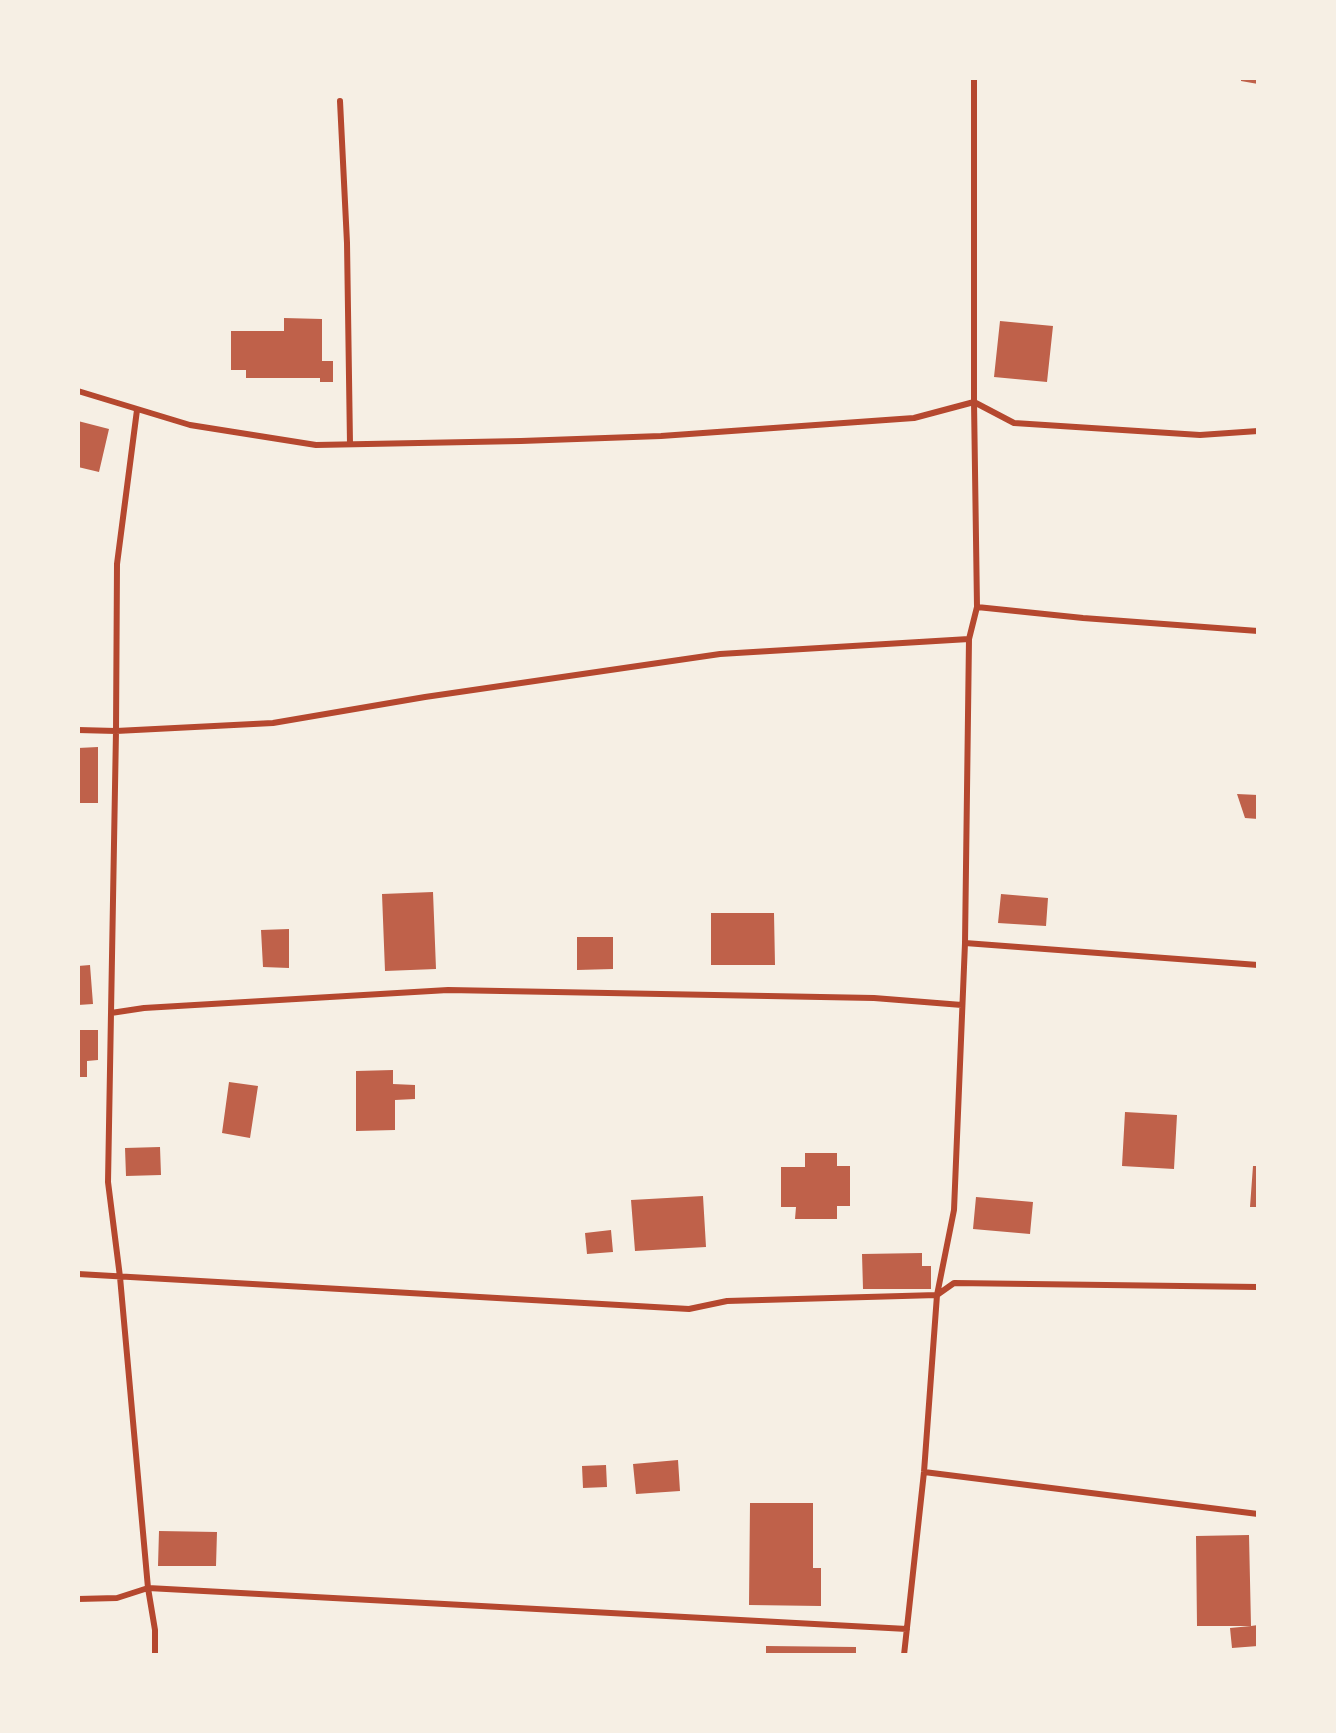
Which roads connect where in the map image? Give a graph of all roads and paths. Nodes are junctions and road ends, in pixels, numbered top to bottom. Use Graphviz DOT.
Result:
graph roads {
  1 [pos="974,78"];
  2 [pos="340,101"];
  3 [pos="78,391"];
  4 [pos="974,402"];
  5 [pos="136,410"];
  6 [pos="1258,431"];
  7 [pos="350,444"];
  8 [pos="976,607"];
  9 [pos="1258,631"];
  10 [pos="969,639"];
  11 [pos="78,730"];
  12 [pos="116,731"];
  13 [pos="965,943"];
  14 [pos="1258,965"];
  15 [pos="962,1005"];
  16 [pos="111,1013"];
  17 [pos="78,1274"];
  18 [pos="120,1277"];
  19 [pos="1258,1287"];
  20 [pos="937,1295"];
  21 [pos="924,1472"];
  22 [pos="1258,1514"];
  23 [pos="148,1588"];
  24 [pos="78,1599"];
  25 [pos="907,1629"];
  26 [pos="155,1655"];
  27 [pos="904,1655"];
  1 -- 4 [label="street"];
  2 -- 7 [label="street"];
  3 -- 5 [label="street"];
  4 -- 6 [label="street"];
  4 -- 7 [label="street"];
  4 -- 8 [label="street"];
  5 -- 7 [label="street"];
  5 -- 12 [label="street"];
  8 -- 9 [label="street"];
  8 -- 10 [label="street"];
  10 -- 12 [label="street"];
  10 -- 13 [label="street"];
  11 -- 12 [label="street"];
  12 -- 16 [label="street"];
  13 -- 14 [label="street"];
  13 -- 15 [label="street"];
  15 -- 16 [label="street"];
  15 -- 20 [label="street"];
  16 -- 18 [label="street"];
  17 -- 18 [label="street"];
  18 -- 20 [label="street"];
  18 -- 23 [label="street"];
  19 -- 20 [label="street"];
  20 -- 21 [label="street"];
  21 -- 22 [label="street"];
  21 -- 25 [label="street"];
  23 -- 24 [label="street"];
  23 -- 25 [label="street"];
  23 -- 26 [label="street"];
  25 -- 27 [label="street"];
}
